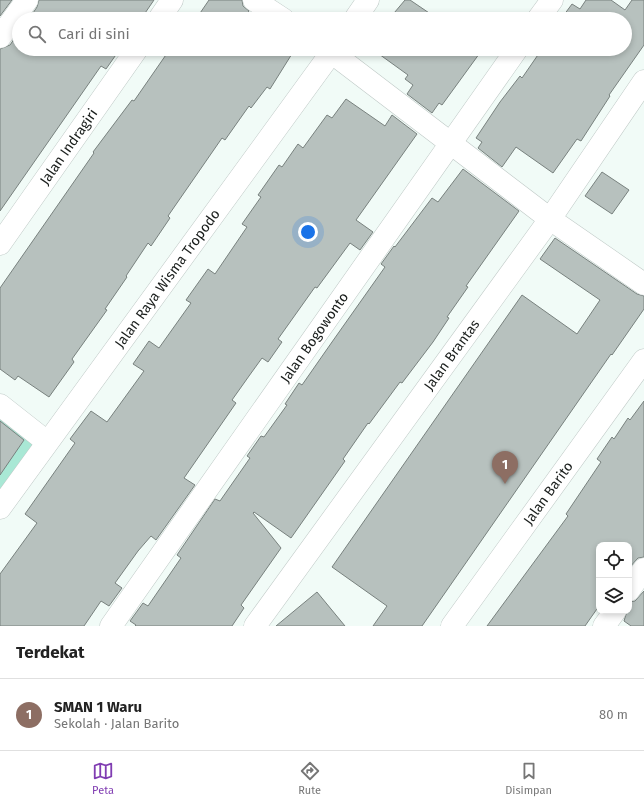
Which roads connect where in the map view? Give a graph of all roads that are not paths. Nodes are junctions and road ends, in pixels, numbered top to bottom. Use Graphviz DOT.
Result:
graph roads {
  1 [pos="26,0"];
  2 [pos="172,0"];
  3 [pos="254,0"];
  4 [pos="368,0"];
  5 [pos="552,0"];
  6 [pos="18,12"];
  7 [pos="163,12"];
  8 [pos="272,12"];
  9 [pos="360,12"];
  10 [pos="543,12"];
  11 [pos="12,20"];
  12 [pos="0,37"];
  13 [pos="132,56"];
  14 [pos="327,56"];
  15 [pos="339,56"];
  16 [pos="512,56"];
  17 [pos="644,82"];
  18 [pos="450,142"];
  19 [pos="550,219"];
  20 [pos="0,244"];
  21 [pos="644,284"];
  22 [pos="644,360"];
  23 [pos="0,405"];
  24 [pos="47,442"];
  25 [pos="0,508"];
  26 [pos="644,569"];
  27 [pos="632,586"];
  28 [pos="613,614"];
  29 [pos="111,626"];
  30 [pos="256,626"];
  31 [pos="452,626"];
  32 [pos="604,626"];
  1 -- 6 [label="street"];
  2 -- 7 [label="street"];
  3 -- 8 [label="street"];
  4 -- 9 [label="street"];
  5 -- 10 [label="street"];
  11 -- 12 [label="street"];
  13 -- 20 [label="street, Jalan Indragiri"];
  14 -- 24 [label="street, Jalan Raya Wisma Tropodo"];
  15 -- 18 [label="street"];
  16 -- 18 [label="street, Jalan Bogowonto"];
  17 -- 19 [label="street, Jalan Brantas"];
  18 -- 19 [label="street"];
  18 -- 29 [label="street, Jalan Bogowonto"];
  19 -- 21 [label="street"];
  19 -- 30 [label="street, Jalan Brantas"];
  22 -- 31 [label="street, Jalan Barito"];
  23 -- 24 [label="street"];
  24 -- 25 [label="street, Jalan Raya Wisma Tropodo"];
  26 -- 27 [label="street"];
  28 -- 32 [label="street"];
}
